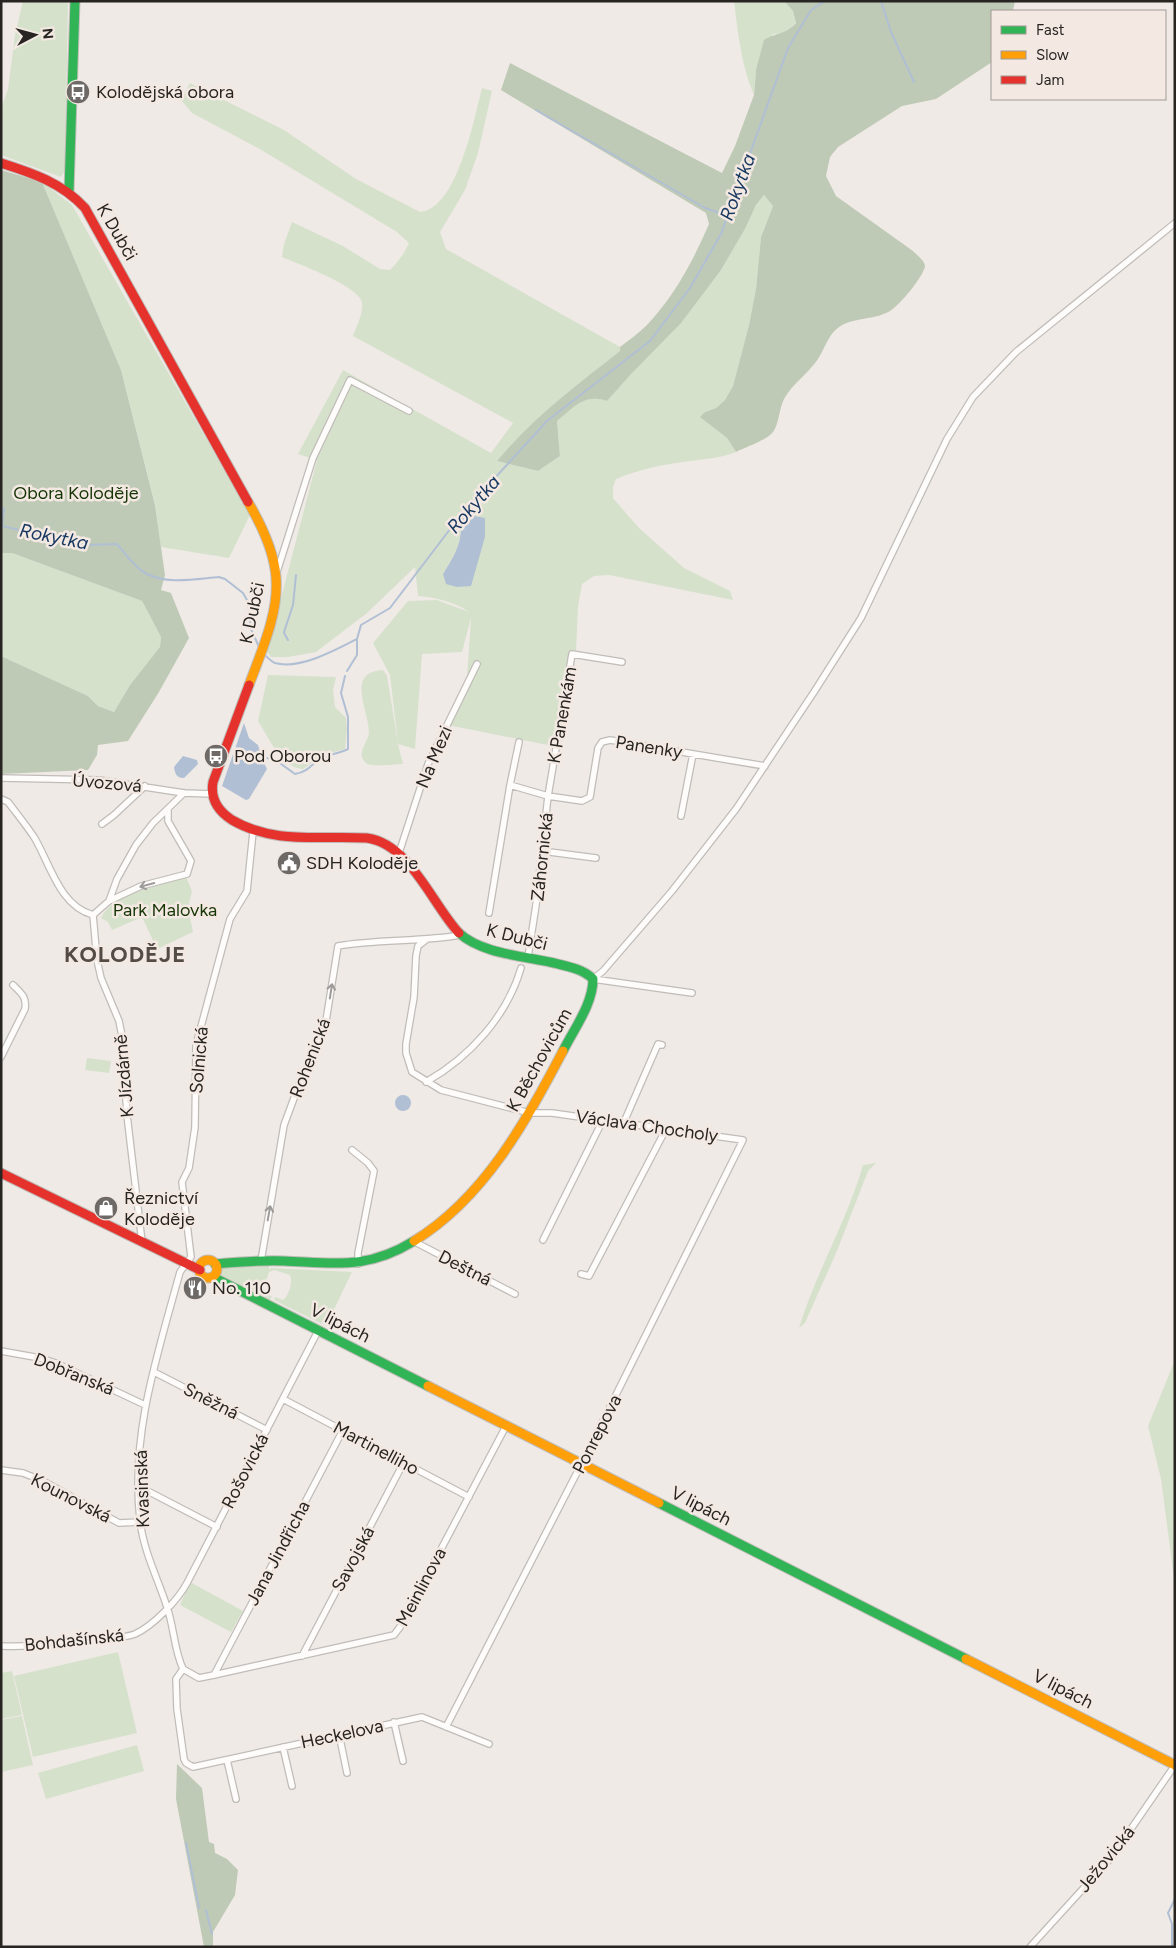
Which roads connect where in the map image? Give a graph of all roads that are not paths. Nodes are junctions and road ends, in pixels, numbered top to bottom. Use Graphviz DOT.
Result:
graph roads {
  1 [pos="75,1"];
  2 [pos="1,163"];
  3 [pos="69,191"];
  4 [pos="1175,222"];
  5 [pos="409,411"];
  6 [pos="276,577"];
  7 [pos="622,662"];
  8 [pos="477,664"];
  9 [pos="519,742"];
  10 [pos="693,754"];
  11 [pos="765,766"];
  12 [pos="1,778"];
  13 [pos="510,785"];
  14 [pos="145,786"];
  15 [pos="184,793"];
  16 [pos="212,794"];
  17 [pos="548,796"];
  18 [pos="1,799"];
  19 [pos="168,810"];
  20 [pos="681,816"];
  21 [pos="102,824"];
  22 [pos="253,832"];
  23 [pos="542,851"];
  24 [pos="399,853"];
  25 [pos="596,858"];
  26 [pos="109,901"];
  27 [pos="489,913"];
  28 [pos="93,915"];
  29 [pos="461,935"];
  30 [pos="427,939"];
  31 [pos="528,957"];
  32 [pos="522,968"];
  33 [pos="593,979"];
  34 [pos="13,986"];
  35 [pos="692,993"];
  36 [pos="662,1045"];
  37 [pos="1,1057"];
  38 [pos="426,1082"];
  39 [pos="530,1113"];
  40 [pos="603,1120"];
  41 [pos="624,1122"];
  42 [pos="666,1129"];
  43 [pos="743,1140"];
  44 [pos="352,1150"];
  45 [pos="1,1173"];
  46 [pos="543,1240"];
  47 [pos="142,1242"];
  48 [pos="415,1242"];
  49 [pos="261,1261"];
  50 [pos="188,1264"];
  51 [pos="215,1264"];
  52 [pos="358,1264"];
  53 [pos="200,1267"];
  54 [pos="581,1274"];
  55 [pos="213,1277"];
  56 [pos="515,1294"];
  57 [pos="318,1330"];
  58 [pos="1,1351"];
  59 [pos="154,1372"];
  60 [pos="283,1399"];
  61 [pos="145,1406"];
  62 [pos="506,1426"];
  63 [pos="267,1430"];
  64 [pos="343,1430"];
  65 [pos="404,1462"];
  66 [pos="582,1465"];
  67 [pos="1,1470"];
  68 [pos="138,1486"];
  69 [pos="469,1497"];
  70 [pos="140,1522"];
  71 [pos="217,1527"];
  72 [pos="168,1608"];
  73 [pos="1,1646"];
  74 [pos="302,1656"];
  75 [pos="183,1669"];
  76 [pos="214,1675"];
  77 [pos="394,1722"];
  78 [pos="446,1727"];
  79 [pos="339,1734"];
  80 [pos="489,1744"];
  81 [pos="283,1747"];
  82 [pos="227,1760"];
  83 [pos="403,1761"];
  84 [pos="1175,1765"];
  85 [pos="193,1767"];
  86 [pos="347,1773"];
  87 [pos="292,1786"];
  88 [pos="236,1799"];
  89 [pos="1030,1947"];
  1 -- 3 [label="street"];
  2 -- 3 [label="street, K Dubči"];
  3 -- 6 [label="street, K Dubči"];
  4 -- 11 [label="street"];
  5 -- 6 [label="street"];
  6 -- 16 [label="street, K Dubči"];
  7 -- 17 [label="street, K Panenkám"];
  8 -- 24 [label="street, Na Mezi"];
  9 -- 13 [label="street"];
  10 -- 11 [label="street, Panenky"];
  10 -- 17 [label="street, Panenky"];
  10 -- 20 [label="street"];
  11 -- 33 [label="street"];
  12 -- 14 [label="street, Úvozová"];
  13 -- 17 [label="street, Záhornická"];
  13 -- 27 [label="street"];
  14 -- 15 [label="street, Úvozová"];
  14 -- 21 [label="street"];
  15 -- 16 [label="street, Úvozová"];
  15 -- 19 [label="street"];
  16 -- 22 [label="street, K Dubči"];
  17 -- 23 [label="street, Záhornická"];
  18 -- 28 [label="street"];
  19 -- 26 [label="street"];
  19 -- 26 [label="street, one-way"];
  22 -- 24 [label="street, K Dubči"];
  22 -- 50 [label="street, Solnická"];
  23 -- 25 [label="street"];
  23 -- 31 [label="street, Záhornická"];
  24 -- 29 [label="street, K Dubči"];
  26 -- 28 [label="street"];
  28 -- 47 [label="street, K Jízdárně"];
  29 -- 30 [label="street, Rohenická"];
  29 -- 31 [label="street, K Dubči"];
  30 -- 38 [label="street"];
  49 -- 30 [label="street, Rohenická, one-way"];
  31 -- 33 [label="street, K Dubči"];
  32 -- 38 [label="street"];
  33 -- 35 [label="street"];
  33 -- 39 [label="street, K Běchovicům"];
  34 -- 37 [label="street"];
  36 -- 41 [label="street"];
  38 -- 39 [label="street, Václava Chocholy"];
  39 -- 40 [label="street, Václava Chocholy"];
  39 -- 48 [label="street, K Běchovicům"];
  40 -- 41 [label="street, Václava Chocholy"];
  40 -- 46 [label="street"];
  41 -- 42 [label="street, Václava Chocholy"];
  42 -- 43 [label="street, Václava Chocholy"];
  42 -- 54 [label="street"];
  43 -- 66 [label="street, Ponrepova"];
  44 -- 52 [label="street"];
  45 -- 47 [label="street"];
  47 -- 50 [label="street"];
  48 -- 52 [label="street, K Běchovicům"];
  48 -- 56 [label="street, Deštná"];
  49 -- 51 [label="street, K Běchovicům"];
  49 -- 52 [label="street, K Běchovicům"];
  50 -- 53 [label="street"];
  50 -- 59 [label="street, Kvasinská"];
  51 -- 53 [label="street"];
  51 -- 55 [label="street"];
  53 -- 55 [label="street"];
  55 -- 57 [label="street, V lipách"];
  57 -- 60 [label="street, Rošovická"];
  57 -- 62 [label="street, V lipách"];
  58 -- 61 [label="street, Dobřanská"];
  59 -- 61 [label="street, Kvasinská"];
  59 -- 63 [label="street, Sněžná"];
  60 -- 63 [label="street, Rošovická"];
  60 -- 64 [label="street, Martinelliho"];
  61 -- 68 [label="street, Kvasinská"];
  62 -- 66 [label="street, V lipách"];
  62 -- 69 [label="street, Meinlinova"];
  63 -- 71 [label="street, Rošovická"];
  64 -- 65 [label="street, Martinelliho"];
  64 -- 76 [label="street, Jana Jindřicha"];
  65 -- 69 [label="street, Martinelliho"];
  65 -- 74 [label="street, Savojská"];
  66 -- 78 [label="street, Ponrepova"];
  66 -- 84 [label="street, V lipách"];
  67 -- 70 [label="street, Kounovská"];
  68 -- 70 [label="street, Kvasinská"];
  68 -- 71 [label="street"];
  69 -- 74 [label="street, Meinlinova"];
  70 -- 72 [label="street, Kvasinská"];
  71 -- 72 [label="street, Rošovická"];
  72 -- 73 [label="street, Bohdašínská"];
  72 -- 75 [label="street, Kvasinská"];
  74 -- 76 [label="street, Meinlinova"];
  75 -- 76 [label="street, Meinlinova"];
  75 -- 85 [label="street, Kvasinská"];
  77 -- 78 [label="street, Heckelova"];
  77 -- 79 [label="street, Heckelova"];
  77 -- 83 [label="street"];
  78 -- 80 [label="street, Heckelova"];
  79 -- 81 [label="street, Heckelova"];
  79 -- 86 [label="street"];
  81 -- 82 [label="street, Heckelova"];
  81 -- 87 [label="street"];
  82 -- 85 [label="street, Heckelova"];
  82 -- 88 [label="street"];
  84 -- 89 [label="street, Ježovická"];
}
